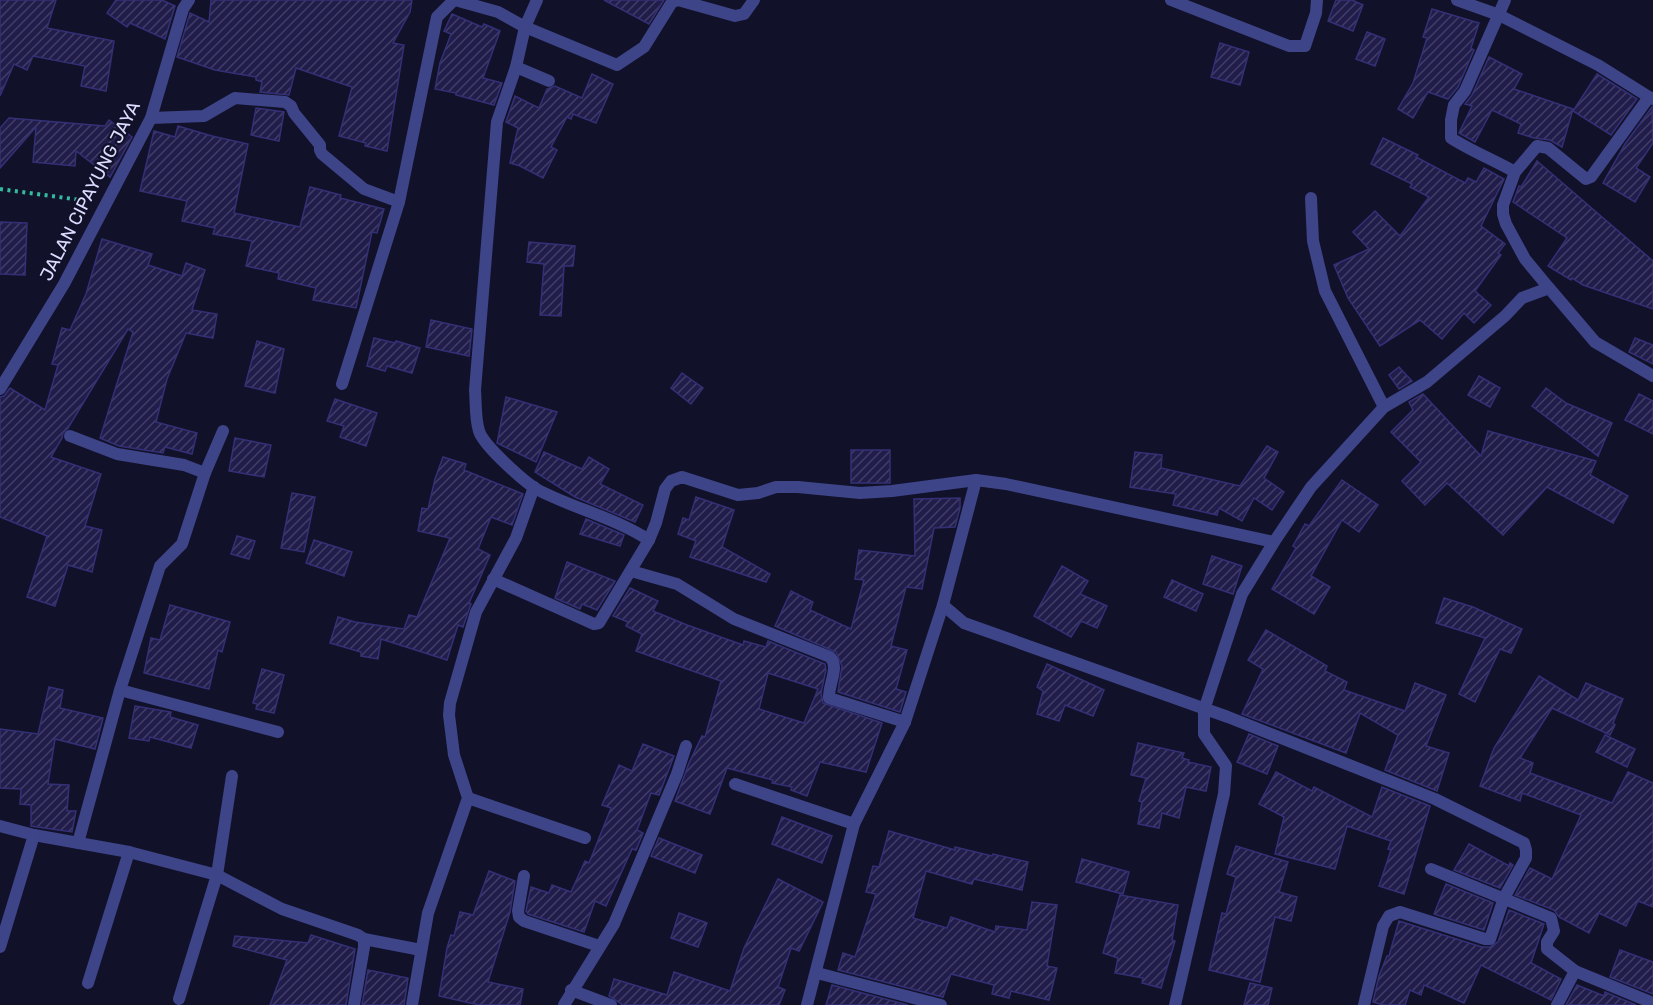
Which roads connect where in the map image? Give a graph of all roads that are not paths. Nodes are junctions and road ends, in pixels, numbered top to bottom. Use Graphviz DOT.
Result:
graph roads {
  1 [pos="189,0"];
  2 [pos="455,0"];
  3 [pos="537,0"];
  4 [pos="754,0"];
  5 [pos="1171,0"];
  6 [pos="1317,0"];
  7 [pos="1457,0"];
  8 [pos="1505,0"];
  9 [pos="1499,15"];
  10 [pos="525,27"];
  11 [pos="516,67"];
  12 [pos="549,81"];
  13 [pos="1651,98"];
  14 [pos="151,117"];
  15 [pos="1515,172"];
  16 [pos="1311,198"];
  17 [pos="399,202"];
  18 [pos="1549,288"];
  19 [pos="1653,376"];
  20 [pos="342,384"];
  21 [pos="0,389"];
  22 [pos="1384,407"];
  23 [pos="223,431"];
  24 [pos="70,436"];
  25 [pos="205,473"];
  26 [pos="976,480"];
  27 [pos="534,487"];
  28 [pos="649,540"];
  29 [pos="1274,542"];
  30 [pos="631,571"];
  31 [pos="493,579"];
  32 [pos="942,605"];
  33 [pos="120,690"];
  34 [pos="1204,710"];
  35 [pos="905,722"];
  36 [pos="278,732"];
  37 [pos="686,746"];
  38 [pos="232,776"];
  39 [pos="735,784"];
  40 [pos="468,798"];
  41 [pos="854,824"];
  42 [pos="0,826"];
  43 [pos="34,835"];
  44 [pos="585,838"];
  45 [pos="78,843"];
  46 [pos="129,852"];
  47 [pos="1431,869"];
  48 [pos="217,875"];
  49 [pos="524,876"];
  50 [pos="1504,898"];
  51 [pos="364,939"];
  52 [pos="599,946"];
  53 [pos="0,947"];
  54 [pos="421,950"];
  55 [pos="1575,971"];
  56 [pos="817,973"];
  57 [pos="88,983"];
  58 [pos="572,990"];
  59 [pos="179,999"];
  60 [pos="1653,1003"];
  61 [pos="354,1005"];
  62 [pos="412,1005"];
  63 [pos="564,1005"];
  64 [pos="611,1005"];
  65 [pos="807,1005"];
  66 [pos="941,1005"];
  67 [pos="1175,1005"];
  68 [pos="1364,1005"];
  69 [pos="1557,1005"];
  1 -- 14 [label="street, JALAN CIPAYUNG JAYA"];
  2 -- 10 [label="street"];
  2 -- 17 [label="street"];
  3 -- 10 [label="street"];
  4 -- 10 [label="street"];
  5 -- 6 [label="street"];
  7 -- 9 [label="street"];
  8 -- 9 [label="street"];
  9 -- 13 [label="street"];
  9 -- 15 [label="street"];
  10 -- 11 [label="street"];
  11 -- 12 [label="street"];
  11 -- 27 [label="street"];
  13 -- 15 [label="street"];
  14 -- 17 [label="street"];
  14 -- 21 [label="street, JALAN CIPAYUNG JAYA"];
  15 -- 18 [label="street"];
  16 -- 22 [label="street"];
  17 -- 20 [label="street"];
  18 -- 19 [label="street"];
  18 -- 22 [label="street"];
  22 -- 29 [label="street"];
  23 -- 25 [label="street"];
  24 -- 25 [label="street"];
  25 -- 33 [label="street"];
  26 -- 28 [label="street"];
  26 -- 29 [label="street"];
  26 -- 32 [label="street"];
  27 -- 28 [label="street"];
  27 -- 31 [label="street"];
  28 -- 30 [label="street"];
  29 -- 34 [label="street"];
  30 -- 31 [label="street"];
  30 -- 35 [label="street"];
  31 -- 40 [label="street"];
  32 -- 34 [label="street"];
  32 -- 35 [label="street"];
  33 -- 36 [label="street"];
  33 -- 45 [label="street"];
  34 -- 50 [label="street"];
  34 -- 67 [label="street"];
  35 -- 41 [label="street"];
  37 -- 52 [label="street"];
  38 -- 48 [label="street"];
  39 -- 41 [label="street"];
  40 -- 44 [label="street"];
  40 -- 54 [label="street"];
  41 -- 56 [label="street"];
  42 -- 43 [label="street"];
  43 -- 45 [label="street"];
  43 -- 53 [label="street"];
  45 -- 46 [label="street"];
  46 -- 48 [label="street"];
  46 -- 57 [label="street"];
  47 -- 50 [label="street"];
  48 -- 51 [label="street"];
  48 -- 59 [label="street"];
  49 -- 52 [label="street"];
  50 -- 55 [label="street"];
  50 -- 68 [label="street"];
  51 -- 54 [label="street"];
  51 -- 61 [label="street"];
  52 -- 58 [label="street"];
  54 -- 62 [label="street"];
  55 -- 60 [label="street"];
  55 -- 69 [label="street"];
  56 -- 65 [label="street"];
  56 -- 66 [label="street"];
  58 -- 63 [label="street"];
  58 -- 64 [label="street"];
}
